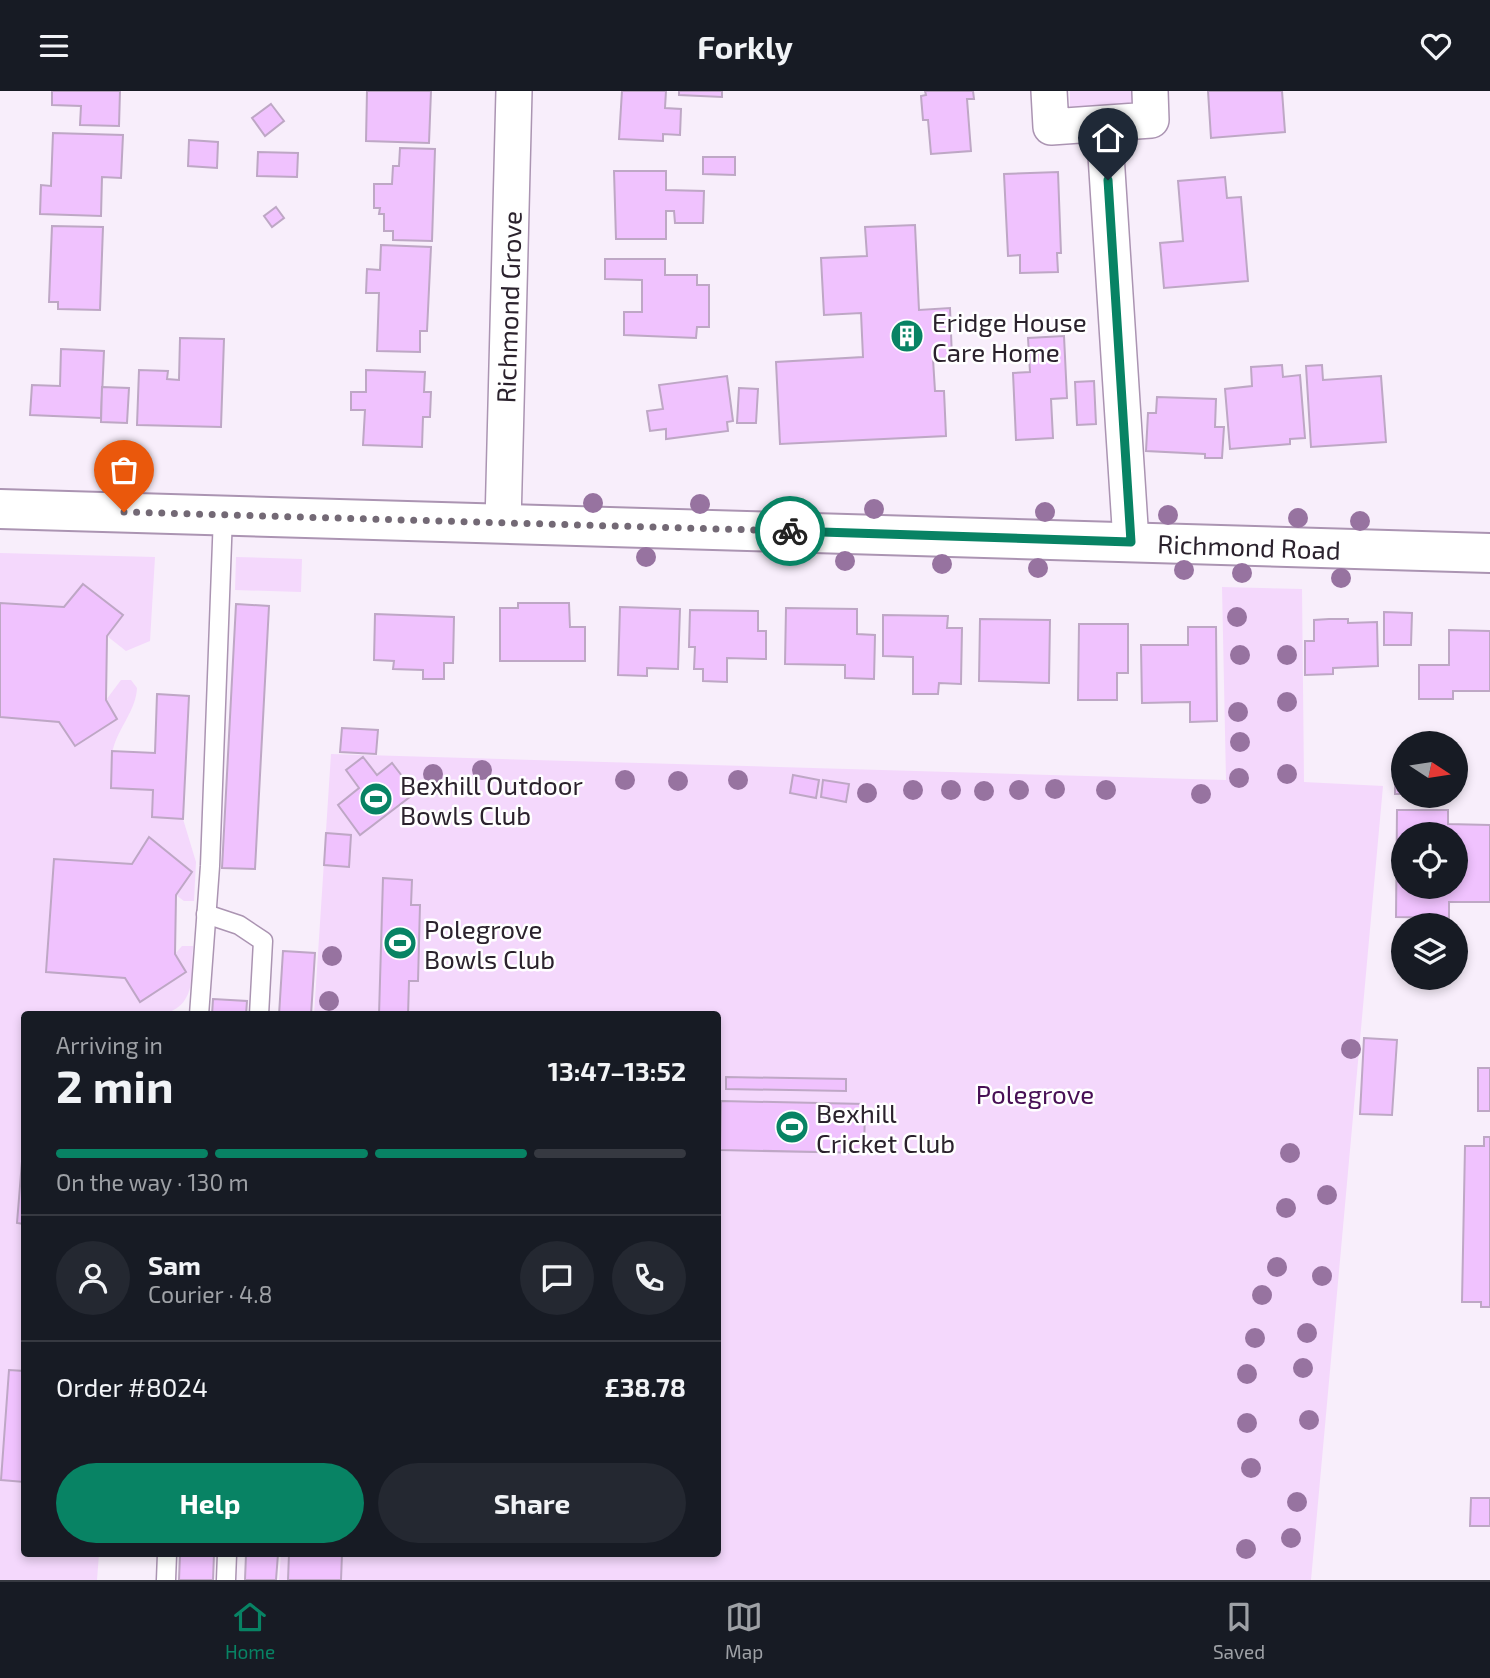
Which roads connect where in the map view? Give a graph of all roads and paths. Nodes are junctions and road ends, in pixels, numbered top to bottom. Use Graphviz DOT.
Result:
graph roads {
  1 [pos="514,91"];
  2 [pos="1049,91"];
  3 [pos="1150,91"];
  4 [pos="1104,124"];
  5 [pos="0,509"];
  6 [pos="223,516"];
  7 [pos="503,524"];
  8 [pos="1131,542"];
  9 [pos="1490,553"];
  10 [pos="206,914"];
  11 [pos="199,1011"];
  12 [pos="258,1011"];
  13 [pos="167,1557"];
  14 [pos="228,1557"];
  15 [pos="166,1580"];
  16 [pos="226,1580"];
  1 -- 7 [label="street, Richmond Grove"];
  2 -- 4 [label="street"];
  3 -- 4 [label="street"];
  4 -- 8 [label="street"];
  5 -- 6 [label="main road, Richmond Road"];
  6 -- 7 [label="main road, Richmond Road"];
  6 -- 10 [label="lane"];
  7 -- 8 [label="main road, Richmond Road"];
  8 -- 9 [label="main road, Richmond Road"];
  10 -- 11 [label="lane"];
  10 -- 12 [label="lane"];
  13 -- 15 [label="lane"];
  14 -- 16 [label="lane"];
}
